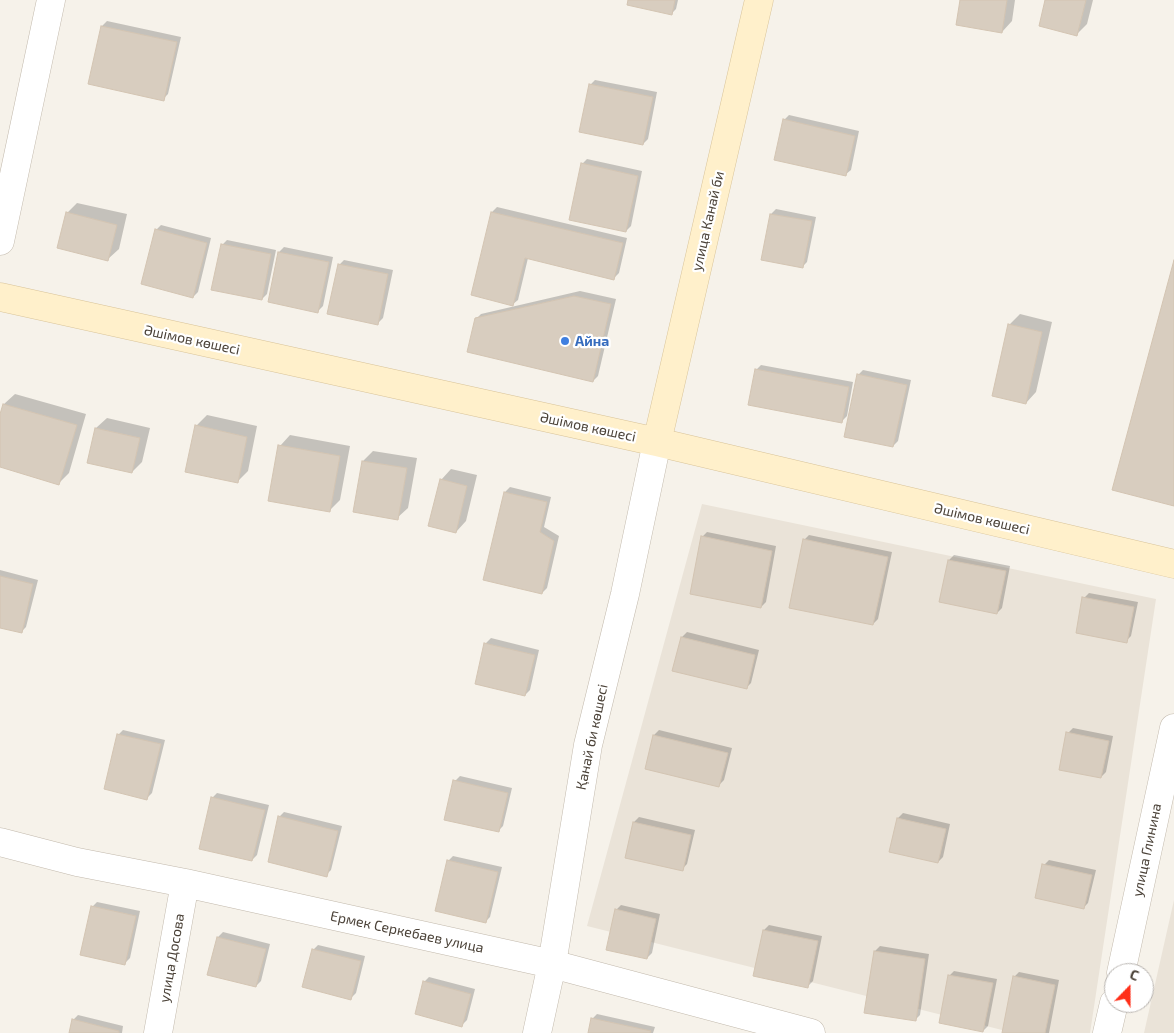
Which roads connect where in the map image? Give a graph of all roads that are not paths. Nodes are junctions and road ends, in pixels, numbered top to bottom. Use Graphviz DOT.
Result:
graph roads {
  1 [pos="52,0"];
  2 [pos="759,0"];
  3 [pos="0,241"];
  4 [pos="0,297"];
  5 [pos="657,442"];
  6 [pos="1174,564"];
  7 [pos="1174,728"];
  8 [pos="0,842"];
  9 [pos="185,883"];
  10 [pos="1122,963"];
  11 [pos="552,964"];
  12 [pos="1112,1013"];
  13 [pos="158,1033"];
  14 [pos="537,1033"];
  15 [pos="811,1033"];
  16 [pos="1108,1033"];
  1 -- 3 [label="street"];
  2 -- 5 [label="street, улица Канай би"];
  4 -- 5 [label="street, Әшімов көшесі"];
  5 -- 6 [label="street, Әшімов көшесі"];
  5 -- 11 [label="street, Қанай би көшесі"];
  7 -- 10 [label="street, улица Глинина"];
  8 -- 9 [label="street, Ермек Серкебаев улица"];
  9 -- 11 [label="street, Ермек Серкебаев улица"];
  9 -- 13 [label="street, улица Досова"];
  11 -- 14 [label="street, Қанай би көшесі"];
  11 -- 15 [label="street, Ермек Серкебаев улица"];
  12 -- 16 [label="street"];
}
